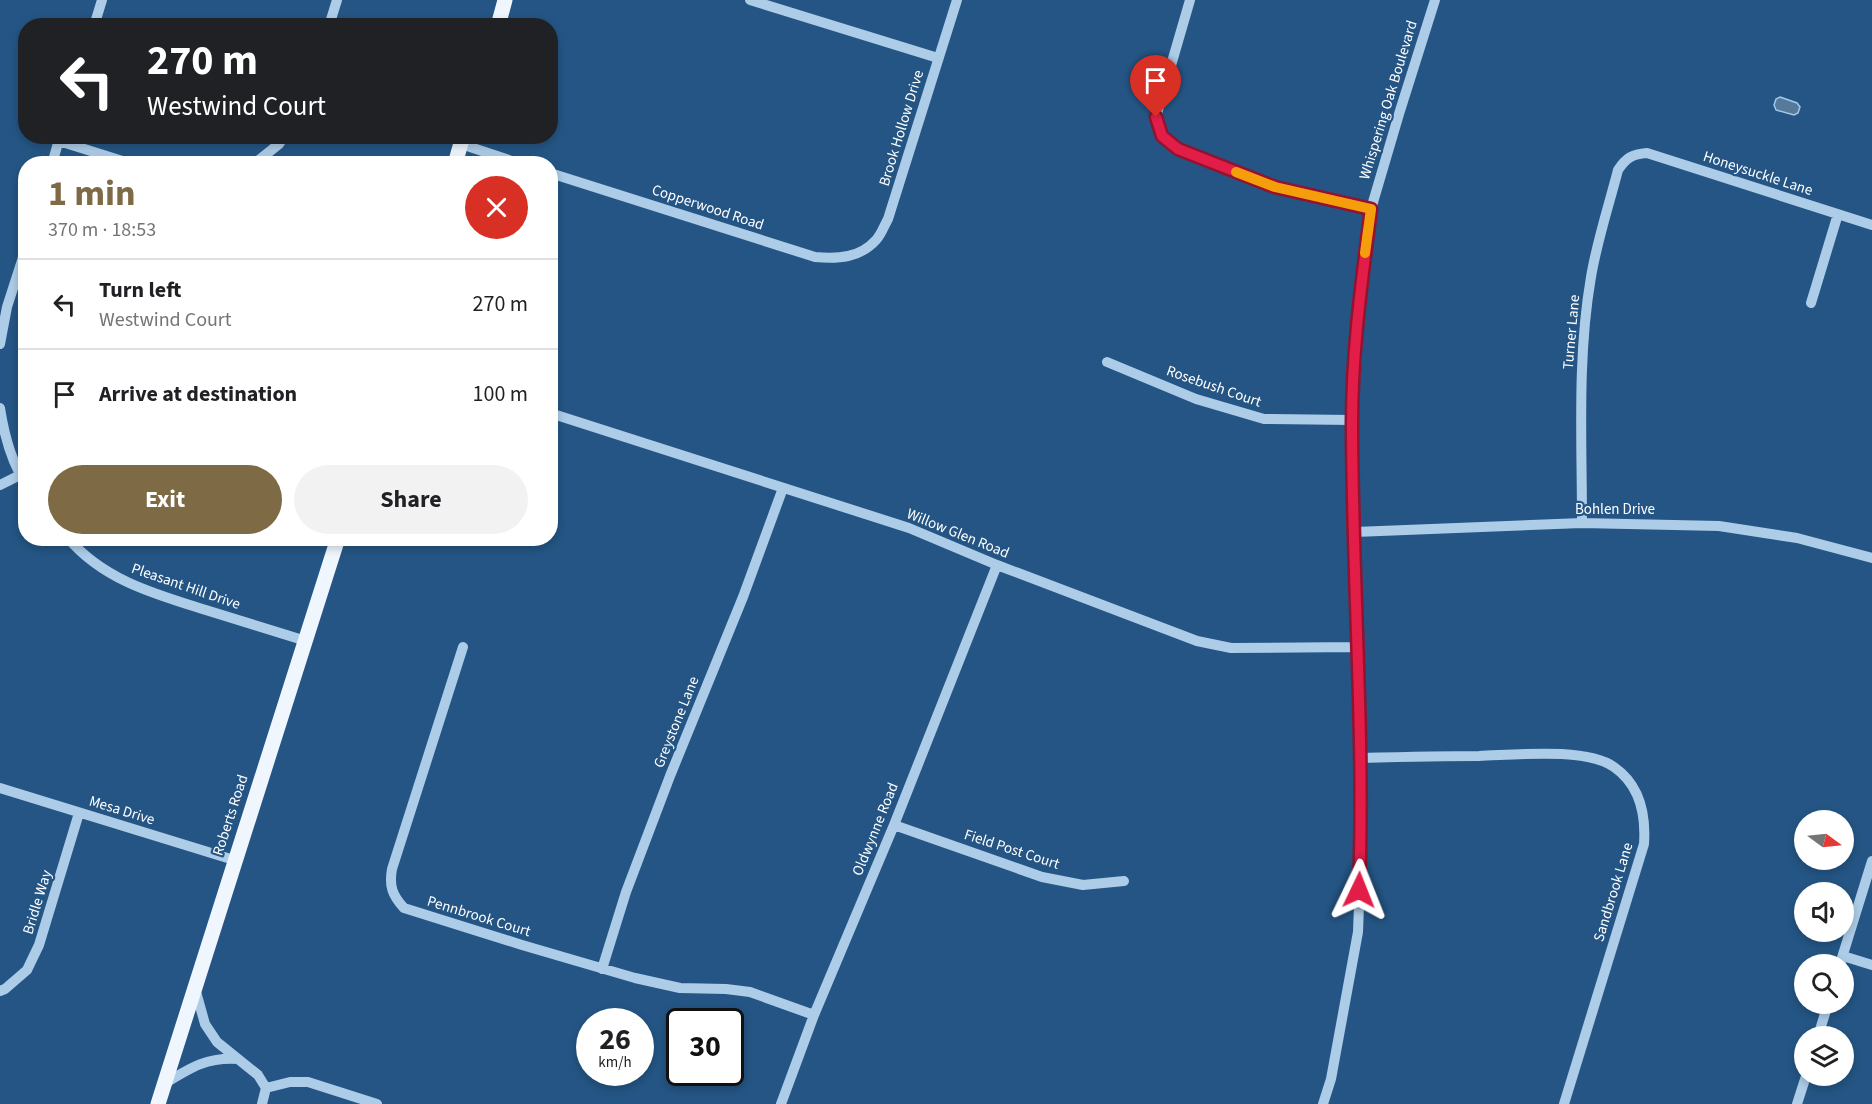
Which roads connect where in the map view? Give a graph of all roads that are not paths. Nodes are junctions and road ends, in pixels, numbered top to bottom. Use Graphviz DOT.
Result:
graph roads {
  1 [pos="102,0"];
  2 [pos="337,0"];
  3 [pos="505,0"];
  4 [pos="750,0"];
  5 [pos="957,0"];
  6 [pos="1190,0"];
  7 [pos="1435,0"];
  8 [pos="96,18"];
  9 [pos="331,18"];
  10 [pos="500,18"];
  11 [pos="938,58"];
  12 [pos="74,144"];
  13 [pos="279,144"];
  14 [pos="472,144"];
  15 [pos="1634,154"];
  16 [pos="109,156"];
  17 [pos="264,156"];
  18 [pos="501,156"];
  19 [pos="558,176"];
  20 [pos="1371,209"];
  21 [pos="1838,214"];
  22 [pos="1872,225"];
  23 [pos="858,254"];
  24 [pos="18,269"];
  25 [pos="1811,303"];
  26 [pos="4,305"];
  27 [pos="0,344"];
  28 [pos="1107,362"];
  29 [pos="0,408"];
  30 [pos="558,417"];
  31 [pos="1352,420"];
  32 [pos="18,468"];
  33 [pos="18,481"];
  34 [pos="0,484"];
  35 [pos="783,488"];
  36 [pos="1582,523"];
  37 [pos="1355,532"];
  38 [pos="74,546"];
  39 [pos="335,546"];
  40 [pos="1872,558"];
  41 [pos="997,564"];
  42 [pos="306,640"];
  43 [pos="464,647"];
  44 [pos="1358,647"];
  45 [pos="1360,758"];
  46 [pos="0,788"];
  47 [pos="79,813"];
  48 [pos="894,825"];
  49 [pos="234,860"];
  50 [pos="1872,861"];
  51 [pos="1124,881"];
  52 [pos="1843,954"];
  53 [pos="1854,962"];
  54 [pos="1872,965"];
  55 [pos="602,969"];
  56 [pos="195,988"];
  57 [pos="3,990"];
  58 [pos="813,1015"];
  59 [pos="238,1059"];
  60 [pos="164,1085"];
  61 [pos="1803,1086"];
  62 [pos="266,1088"];
  63 [pos="158,1104"];
  64 [pos="262,1104"];
  65 [pos="377,1104"];
  66 [pos="781,1104"];
  67 [pos="1323,1104"];
  68 [pos="1564,1104"];
  69 [pos="1797,1104"];
  1 -- 8 [label="street"];
  2 -- 9 [label="street"];
  3 -- 10 [label="main road"];
  4 -- 11 [label="street"];
  5 -- 11 [label="street, Brook Hollow Drive"];
  6 -- 20 [label="street"];
  7 -- 20 [label="street, Whispering Oak Boulevard"];
  11 -- 23 [label="street, Brook Hollow Drive"];
  12 -- 16 [label="street"];
  13 -- 17 [label="street"];
  14 -- 18 [label="street"];
  15 -- 21 [label="street, Honeysuckle Lane"];
  15 -- 36 [label="street, Turner Lane"];
  19 -- 23 [label="street, Copperwood Road"];
  20 -- 31 [label="street, Whispering Oak Boulevard"];
  21 -- 22 [label="street, Honeysuckle Lane"];
  21 -- 25 [label="street"];
  24 -- 26 [label="street"];
  26 -- 27 [label="street"];
  28 -- 31 [label="street, Rosebush Court"];
  29 -- 32 [label="street"];
  30 -- 35 [label="street, Willow Glen Road"];
  31 -- 37 [label="street, Whispering Oak Boulevard"];
  33 -- 34 [label="street"];
  35 -- 41 [label="street, Willow Glen Road"];
  35 -- 55 [label="street, Greystone Lane"];
  36 -- 37 [label="street, Bohlen Drive"];
  36 -- 40 [label="street, Bohlen Drive"];
  37 -- 44 [label="street, Whispering Oak Boulevard"];
  38 -- 42 [label="street, Pleasant Hill Drive"];
  39 -- 42 [label="main road, Roberts Road"];
  41 -- 44 [label="street, Willow Glen Road"];
  41 -- 48 [label="street, Oldwynne Road"];
  42 -- 49 [label="main road, Roberts Road"];
  43 -- 55 [label="street, Pennbrook Court"];
  44 -- 45 [label="street, Whispering Oak Boulevard"];
  45 -- 67 [label="street, Whispering Oak Boulevard"];
  45 -- 68 [label="street, Sandbrook Lane"];
  46 -- 47 [label="street, Mesa Drive"];
  47 -- 49 [label="street, Mesa Drive"];
  47 -- 57 [label="street, Bridle Way"];
  48 -- 51 [label="street, Field Post Court"];
  48 -- 58 [label="street, Oldwynne Road"];
  49 -- 56 [label="main road, Roberts Road"];
  50 -- 52 [label="street"];
  53 -- 54 [label="street"];
  55 -- 58 [label="street, Pennbrook Court"];
  56 -- 59 [label="street"];
  56 -- 60 [label="main road, Roberts Road"];
  58 -- 66 [label="street, Oldwynne Road"];
  59 -- 60 [label="street"];
  59 -- 62 [label="street"];
  60 -- 63 [label="main road, Roberts Road"];
  61 -- 69 [label="street"];
  62 -- 64 [label="street"];
  62 -- 65 [label="street"];
}
